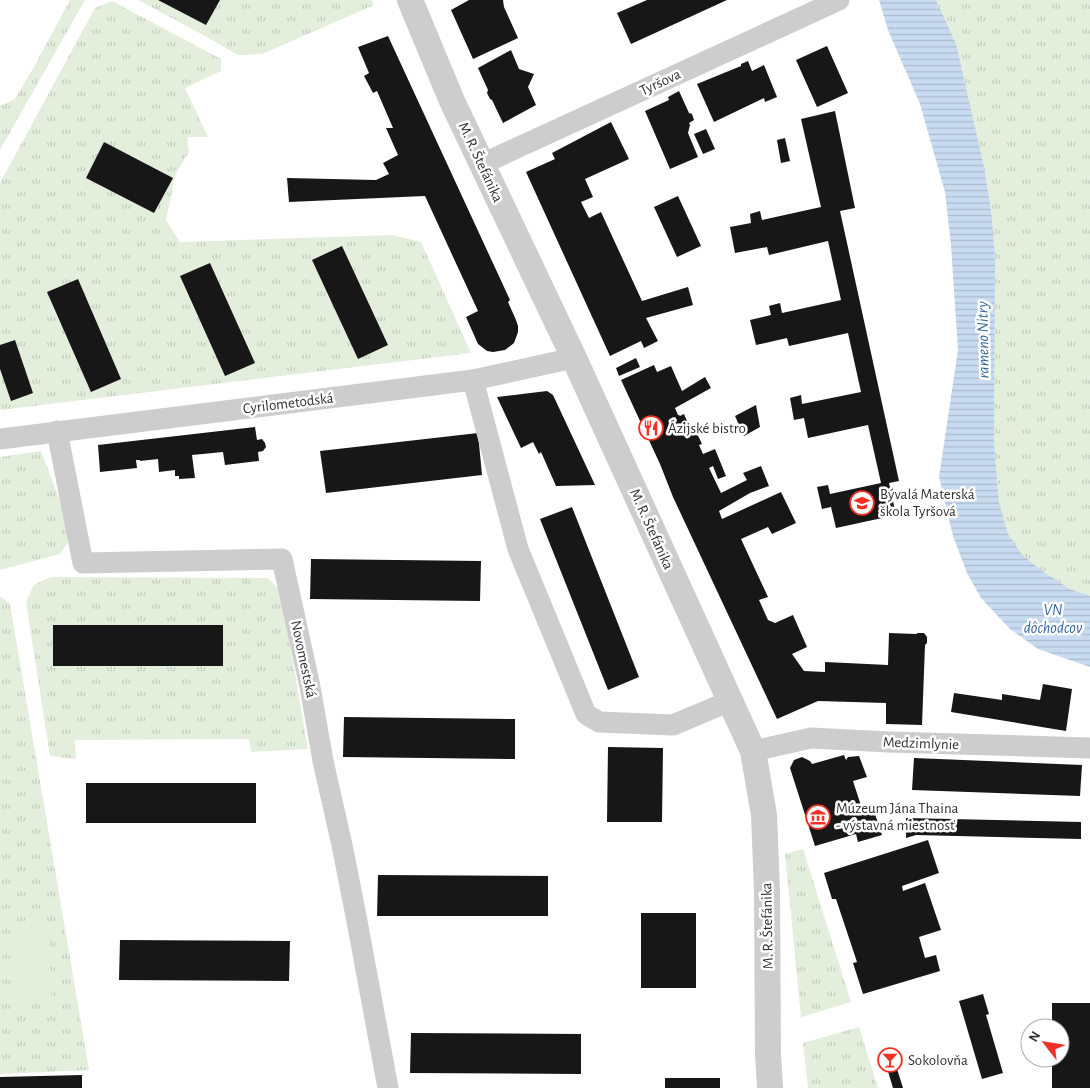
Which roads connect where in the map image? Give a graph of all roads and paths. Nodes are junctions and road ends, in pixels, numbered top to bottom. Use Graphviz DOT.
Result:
graph roads {
  1 [pos="410,0"];
  2 [pos="839,0"];
  3 [pos="482,164"];
  4 [pos="574,358"];
  5 [pos="473,380"];
  6 [pos="57,432"];
  7 [pos="0,439"];
  8 [pos="730,701"];
  9 [pos="1090,748"];
  10 [pos="753,751"];
  11 [pos="388,1088"];
  12 [pos="770,1088"];
  1 -- 3 [label="street, M. R. Štefánika"];
  2 -- 3 [label="street, Tyršova"];
  3 -- 4 [label="street, M. R. Štefánika"];
  4 -- 5 [label="street, Cyrilometodská"];
  4 -- 8 [label="street, M. R. Štefánika"];
  5 -- 6 [label="street, Cyrilometodská"];
  5 -- 8 [label="street"];
  6 -- 7 [label="street, Cyrilometodská"];
  6 -- 11 [label="street, Novomestská"];
  8 -- 10 [label="street, M. R. Štefánika"];
  9 -- 10 [label="street, Medzimlynie"];
  10 -- 12 [label="street, M. R. Štefánika"];
}
